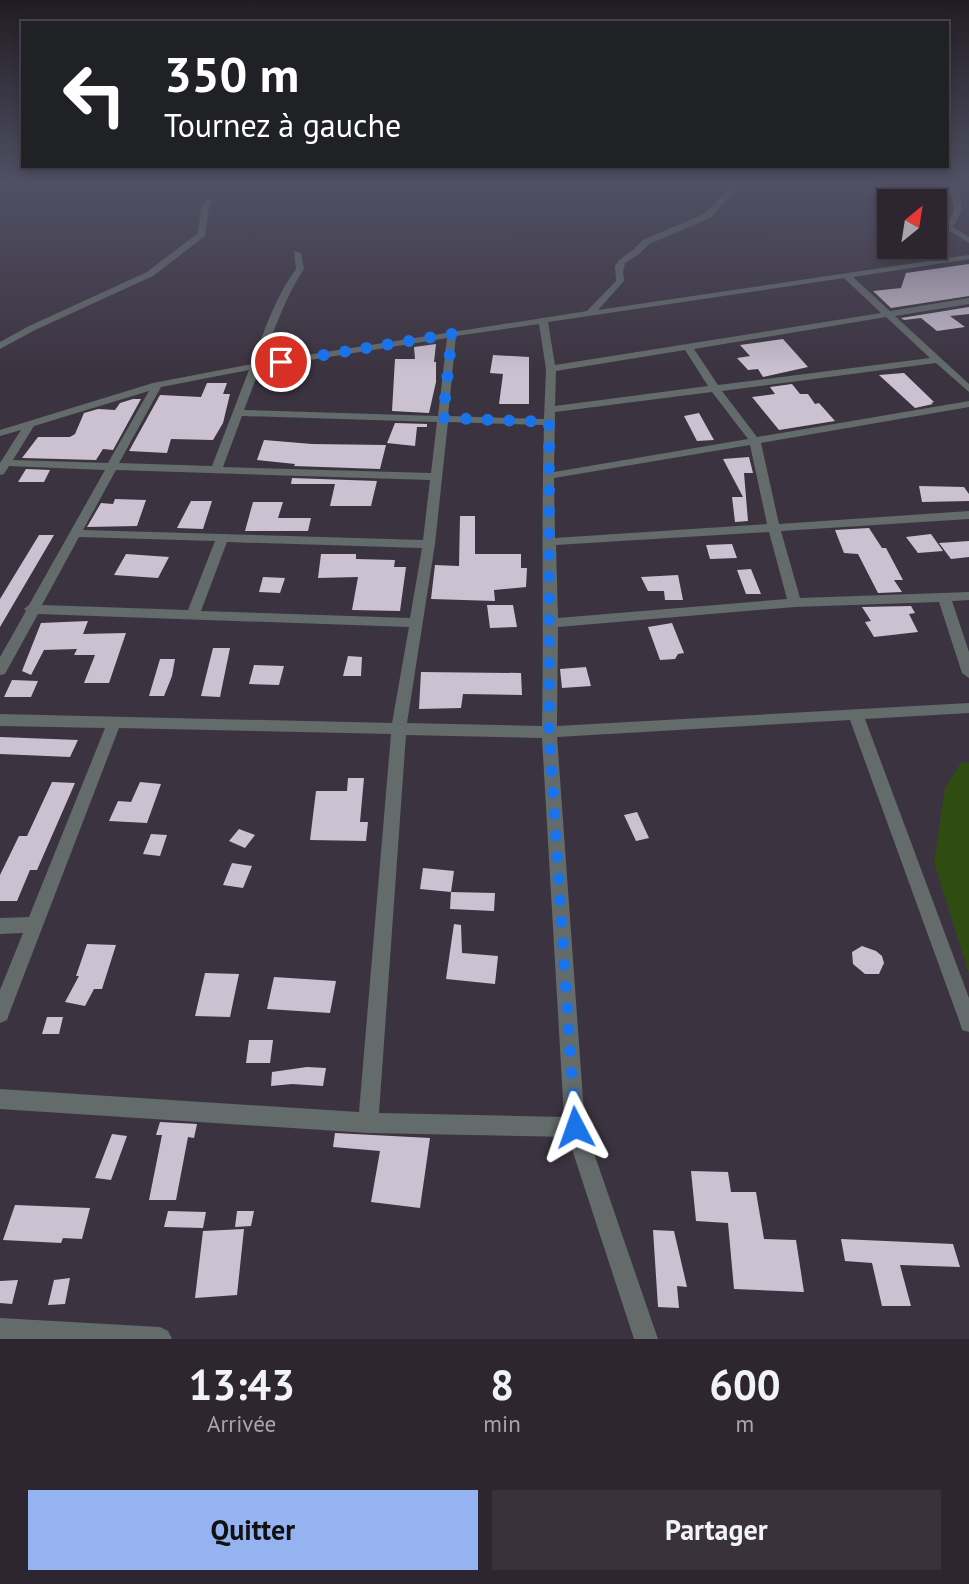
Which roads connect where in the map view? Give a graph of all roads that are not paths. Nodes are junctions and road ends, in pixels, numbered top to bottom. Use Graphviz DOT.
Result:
graph roads {
  1 [pos="188,245"];
  2 [pos="644,245"];
  3 [pos="297,253"];
  4 [pos="969,257"];
  5 [pos="847,276"];
  6 [pos="964,302"];
  7 [pos="969,311"];
  8 [pos="589,314"];
  9 [pos="888,314"];
  10 [pos="543,320"];
  11 [pos="452,334"];
  12 [pos="0,346"];
  13 [pos="688,347"];
  14 [pos="938,360"];
  15 [pos="256,366"];
  16 [pos="551,369"];
  17 [pos="157,384"];
  18 [pos="715,389"];
  19 [pos="969,389"];
  20 [pos="969,404"];
  21 [pos="237,413"];
  22 [pos="549,416"];
  23 [pos="443,418"];
  24 [pos="30,424"];
  25 [pos="0,433"];
  26 [pos="755,440"];
  27 [pos="111,467"];
  28 [pos="3,468"];
  29 [pos="216,470"];
  30 [pos="548,476"];
  31 [pos="438,477"];
  32 [pos="969,515"];
  33 [pos="774,528"];
  34 [pos="75,533"];
  35 [pos="222,538"];
  36 [pos="549,542"];
  37 [pos="429,544"];
  38 [pos="969,596"];
  39 [pos="945,599"];
  40 [pos="795,603"];
  41 [pos="31,610"];
  42 [pos="193,615"];
  43 [pos="416,623"];
  44 [pos="551,623"];
  45 [pos="0,670"];
  46 [pos="969,673"];
  47 [pos="969,708"];
  48 [pos="856,716"];
  49 [pos="0,720"];
  50 [pos="114,723"];
  51 [pos="399,728"];
  52 [pos="549,732"];
  53 [pos="35,925"];
  54 [pos="0,926"];
  55 [pos="0,1014"];
  56 [pos="969,1023"];
  57 [pos="0,1099"];
  58 [pos="368,1123"];
  59 [pos="575,1127"];
  60 [pos="0,1330"];
  61 [pos="153,1339"];
  62 [pos="160,1339"];
  63 [pos="646,1339"];
  1 -- 12 [label="street"];
  2 -- 8 [label="street"];
  3 -- 15 [label="street"];
  4 -- 5 [label="street"];
  5 -- 8 [label="street"];
  5 -- 9 [label="street"];
  6 -- 7 [label="street"];
  6 -- 9 [label="street"];
  8 -- 10 [label="street"];
  9 -- 13 [label="street"];
  9 -- 14 [label="street"];
  10 -- 11 [label="street"];
  10 -- 16 [label="street"];
  11 -- 15 [label="street"];
  11 -- 23 [label="street"];
  13 -- 16 [label="street"];
  13 -- 18 [label="street"];
  14 -- 18 [label="street"];
  14 -- 19 [label="street"];
  15 -- 17 [label="street"];
  15 -- 21 [label="street"];
  16 -- 22 [label="street"];
  17 -- 24 [label="street"];
  17 -- 27 [label="street"];
  18 -- 22 [label="street"];
  18 -- 26 [label="street"];
  20 -- 26 [label="street"];
  21 -- 23 [label="street"];
  21 -- 29 [label="street"];
  22 -- 23 [label="street"];
  22 -- 30 [label="street"];
  23 -- 31 [label="street"];
  24 -- 25 [label="street"];
  24 -- 28 [label="street"];
  26 -- 30 [label="street"];
  26 -- 33 [label="street"];
  27 -- 28 [label="street"];
  27 -- 29 [label="street"];
  27 -- 34 [label="street"];
  29 -- 31 [label="street"];
  30 -- 36 [label="street"];
  31 -- 37 [label="street"];
  32 -- 33 [label="street"];
  33 -- 36 [label="street"];
  33 -- 40 [label="street"];
  34 -- 35 [label="street"];
  34 -- 41 [label="street"];
  35 -- 37 [label="street"];
  35 -- 42 [label="street"];
  36 -- 44 [label="street"];
  37 -- 43 [label="street"];
  38 -- 39 [label="street"];
  39 -- 40 [label="street"];
  39 -- 46 [label="street"];
  40 -- 44 [label="street"];
  41 -- 42 [label="street"];
  41 -- 45 [label="street"];
  42 -- 43 [label="street"];
  43 -- 51 [label="street"];
  44 -- 52 [label="street"];
  47 -- 48 [label="street"];
  48 -- 52 [label="street"];
  48 -- 56 [label="street"];
  49 -- 50 [label="street"];
  50 -- 51 [label="street"];
  50 -- 53 [label="street"];
  51 -- 52 [label="street"];
  51 -- 58 [label="street"];
  52 -- 59 [label="street"];
  53 -- 54 [label="street"];
  53 -- 55 [label="street"];
  57 -- 58 [label="street"];
  58 -- 59 [label="street"];
  59 -- 63 [label="street"];
  60 -- 61 [label="street"];
  61 -- 62 [label="street"];
}
